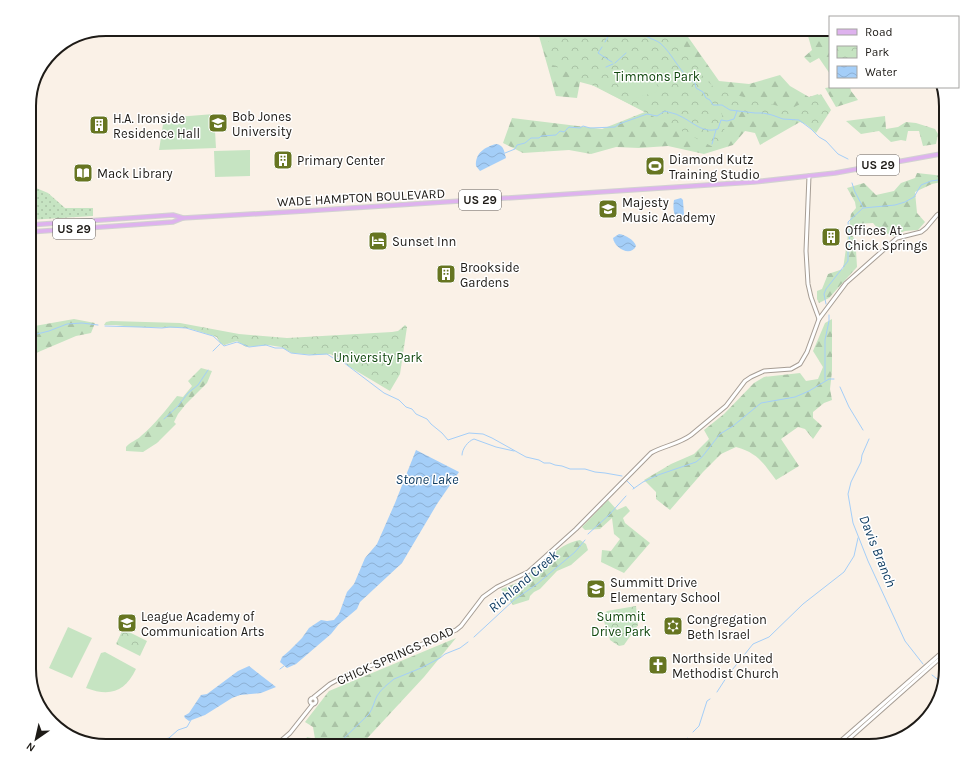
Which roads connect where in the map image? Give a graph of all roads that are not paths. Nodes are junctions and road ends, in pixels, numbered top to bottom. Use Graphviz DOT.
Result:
graph roads {
  1 [pos="939,154"];
  2 [pos="809,176"];
  3 [pos="939,213"];
  4 [pos="183,218"];
  5 [pos="36,225"];
  6 [pos="36,232"];
  7 [pos="819,319"];
  8 [pos="939,655"];
  9 [pos="939,659"];
  10 [pos="315,698"];
  11 [pos="312,702"];
  12 [pos="283,739"];
  13 [pos="843,739"];
  14 [pos="848,739"];
  1 -- 2 [label="main road, WADE HAMPTON BOULEVARD / US 29"];
  2 -- 4 [label="main road, WADE HAMPTON BOULEVARD / US 29"];
  2 -- 7 [label="street"];
  3 -- 7 [label="street"];
  4 -- 5 [label="main road, WADE HAMPTON BOULEVARD / US 29"];
  4 -- 6 [label="main road, WADE HAMPTON BOULEVARD / US 29"];
  7 -- 10 [label="street, CHICK SPRINGS ROAD"];
  8 -- 13 [label="street"];
  9 -- 14 [label="street"];
  10 -- 11 [label="street"];
  10 -- 11 [label="street"];
  11 -- 12 [label="street"];
}
